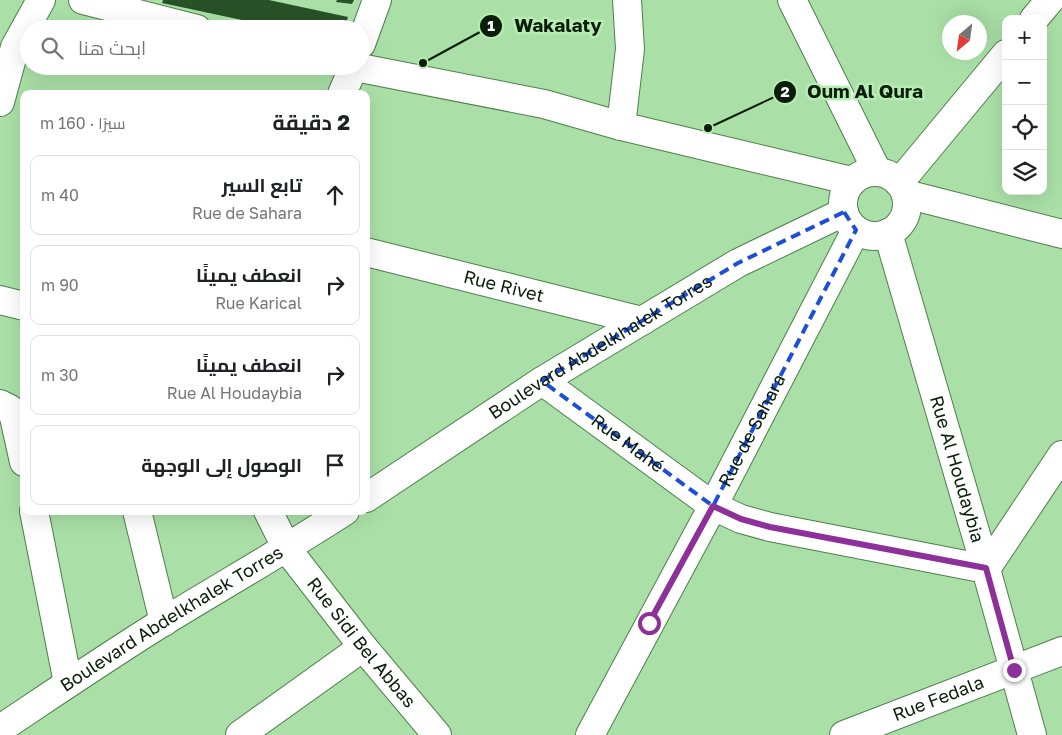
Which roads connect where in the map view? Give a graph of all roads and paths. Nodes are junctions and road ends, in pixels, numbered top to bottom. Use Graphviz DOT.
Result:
graph roads {
  1 [pos="41,0"];
  2 [pos="83,0"];
  3 [pos="377,0"];
  4 [pos="628,0"];
  5 [pos="792,0"];
  6 [pos="1050,0"];
  7 [pos="1037,15"];
  8 [pos="30,20"];
  9 [pos="125,20"];
  10 [pos="370,20"];
  11 [pos="20,38"];
  12 [pos="1002,59"];
  13 [pos="370,64"];
  14 [pos="349,75"];
  15 [pos="344,90"];
  16 [pos="0,102"];
  17 [pos="621,126"];
  18 [pos="852,181"];
  19 [pos="894,183"];
  20 [pos="850,221"];
  21 [pos="888,233"];
  22 [pos="1062,234"];
  23 [pos="370,253"];
  24 [pos="0,300"];
  25 [pos="20,305"];
  26 [pos="642,321"];
  27 [pos="542,381"];
  28 [pos="0,404"];
  29 [pos="20,444"];
  30 [pos="1062,455"];
  31 [pos="370,495"];
  32 [pos="713,506"];
  33 [pos="35,515"];
  34 [pos="138,515"];
  35 [pos="270,515"];
  36 [pos="339,515"];
  37 [pos="287,549"];
  38 [pos="986,568"];
  39 [pos="164,622"];
  40 [pos="363,647"];
  41 [pos="1062,650"];
  42 [pos="1014,670"];
  43 [pos="68,683"];
  44 [pos="0,729"];
  45 [pos="432,733"];
  46 [pos="240,735"];
  47 [pos="590,735"];
  48 [pos="844,735"];
  49 [pos="1032,735"];
  1 -- 8 [label="street"];
  2 -- 9 [label="street"];
  3 -- 10 [label="street"];
  4 -- 17 [label="street"];
  5 -- 19 [label="street"];
  6 -- 7 [label="street"];
  11 -- 16 [label="street"];
  12 -- 19 [label="street"];
  13 -- 17 [label="street"];
  14 -- 15 [label="street"];
  17 -- 18 [label="street"];
  18 -- 19 [label="street"];
  18 -- 20 [label="street"];
  19 -- 21 [label="street"];
  19 -- 22 [label="street"];
  20 -- 21 [label="street"];
  20 -- 26 [label="street, Boulevard Abdelkhalek Torres"];
  20 -- 32 [label="street, Rue de Sahara"];
  21 -- 38 [label="street, Rue Al Houdaybia"];
  23 -- 26 [label="street, Rue Rivet"];
  24 -- 25 [label="street"];
  26 -- 27 [label="street, Boulevard Abdelkhalek Torres"];
  27 -- 31 [label="street, Boulevard Abdelkhalek Torres"];
  27 -- 32 [label="street, Rue Mahé"];
  28 -- 29 [label="street"];
  30 -- 38 [label="street"];
  32 -- 38 [label="street, Rue Mahé"];
  32 -- 47 [label="street, Rue de Sahara"];
  33 -- 43 [label="street"];
  34 -- 39 [label="street"];
  35 -- 37 [label="street, Rue Sidi Bel Abbas"];
  36 -- 37 [label="street, Boulevard Abdelkhalek Torres"];
  37 -- 39 [label="street, Boulevard Abdelkhalek Torres"];
  37 -- 40 [label="street, Rue Sidi Bel Abbas"];
  38 -- 42 [label="street, Rue Al Houdaybia"];
  39 -- 43 [label="street, Boulevard Abdelkhalek Torres"];
  40 -- 45 [label="street, Rue Sidi Bel Abbas"];
  40 -- 46 [label="street"];
  41 -- 42 [label="street, Rue Fedala"];
  42 -- 48 [label="street, Rue Fedala"];
  42 -- 49 [label="street, Rue Al Houdaybia"];
  43 -- 44 [label="street, Boulevard Abdelkhalek Torres"];
}
